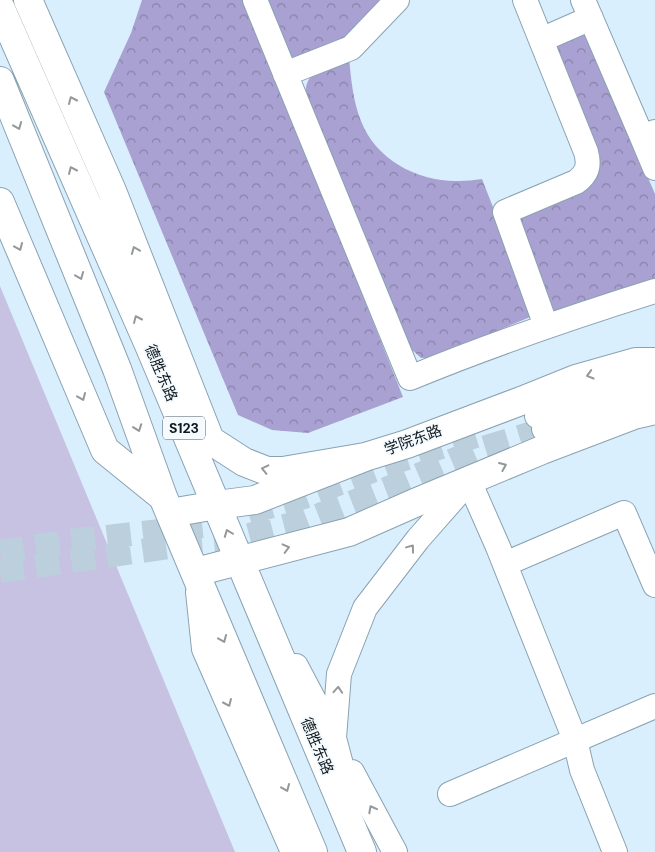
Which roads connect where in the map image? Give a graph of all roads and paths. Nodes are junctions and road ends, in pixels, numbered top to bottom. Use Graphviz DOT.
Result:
graph roads {
  1 [pos="28,0"];
  2 [pos="255,0"];
  3 [pos="397,0"];
  4 [pos="525,0"];
  5 [pos="0,7"];
  6 [pos="587,9"];
  7 [pos="541,40"];
  8 [pos="285,74"];
  9 [pos="0,81"];
  10 [pos="649,134"];
  11 [pos="655,168"];
  12 [pos="0,202"];
  13 [pos="655,291"];
  14 [pos="546,326"];
  15 [pos="149,345"];
  16 [pos="655,362"];
  17 [pos="117,369"];
  18 [pos="655,376"];
  19 [pos="655,396"];
  20 [pos="655,410"];
  21 [pos="210,440"];
  22 [pos="365,457"];
  23 [pos="469,481"];
  24 [pos="217,504"];
  25 [pos="167,505"];
  26 [pos="239,561"];
  27 [pos="505,564"];
  28 [pos="196,572"];
  29 [pos="655,585"];
  30 [pos="655,706"];
  31 [pos="334,738"];
  32 [pos="575,740"];
  33 [pos="450,794"];
  34 [pos="293,852"];
  35 [pos="313,852"];
  36 [pos="363,852"];
  37 [pos="395,852"];
  38 [pos="615,852"];
  21 -- 1 [label="main road, one-way"];
  2 -- 8 [label="street"];
  3 -- 8 [label="street"];
  4 -- 7 [label="street"];
  15 -- 5 [label="main road, 德胜东路 / S123, one-way"];
  6 -- 7 [label="street"];
  6 -- 10 [label="street"];
  7 -- 14 [label="street"];
  8 -- 14 [label="street"];
  9 -- 17 [label="main road, S123, one-way"];
  10 -- 11 [label="street"];
  12 -- 25 [label="main road, one-way"];
  13 -- 14 [label="street"];
  15 -- 17 [label="main road"];
  15 -- 24 [label="main road, 德胜东路 / S123"];
  16 -- 22 [label="main road, 学院东路, one-way"];
  17 -- 25 [label="main road, S123, one-way"];
  18 -- 19 [label="street"];
  23 -- 20 [label="main road, one-way"];
  22 -- 21 [label="main road, one-way"];
  21 -- 24 [label="main road"];
  22 -- 24 [label="main road, 学院东路"];
  26 -- 23 [label="main road, one-way"];
  23 -- 27 [label="street"];
  31 -- 23 [label="street, one-way"];
  24 -- 25 [label="main road, 学院东路"];
  26 -- 24 [label="main road, 德胜东路 / S123, one-way"];
  25 -- 28 [label="main road, S123"];
  26 -- 28 [label="main road"];
  26 -- 31 [label="street"];
  26 -- 36 [label="main road, 德胜东路 / S123"];
  27 -- 29 [label="street"];
  27 -- 32 [label="street"];
  28 -- 34 [label="street, one-way"];
  28 -- 35 [label="main road, S123, one-way"];
  30 -- 32 [label="street"];
  31 -- 36 [label="street"];
  37 -- 31 [label="street, one-way"];
  32 -- 33 [label="street"];
  32 -- 38 [label="street"];
}
